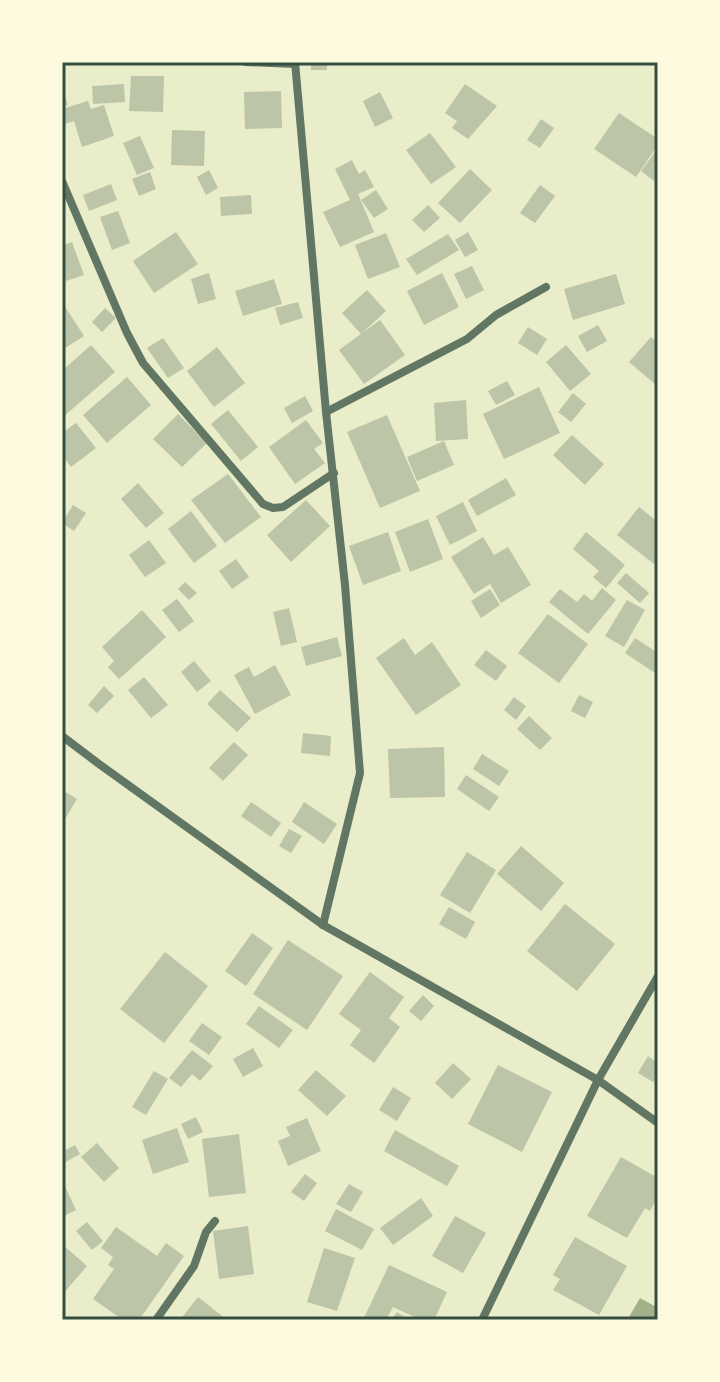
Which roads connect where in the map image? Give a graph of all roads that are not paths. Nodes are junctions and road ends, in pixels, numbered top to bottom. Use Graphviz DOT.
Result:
graph roads {
  1 [pos="246,62"];
  2 [pos="295,63"];
  3 [pos="62,181"];
  4 [pos="546,287"];
  5 [pos="326,412"];
  6 [pos="334,473"];
  7 [pos="62,736"];
  8 [pos="323,925"];
  9 [pos="658,976"];
  10 [pos="598,1080"];
  11 [pos="658,1123"];
  12 [pos="215,1221"];
  13 [pos="156,1320"];
  14 [pos="482,1320"];
  1 -- 2 [label="street"];
  2 -- 5 [label="street"];
  3 -- 6 [label="street"];
  4 -- 5 [label="street"];
  5 -- 6 [label="street"];
  6 -- 8 [label="street"];
  7 -- 8 [label="street"];
  8 -- 10 [label="street"];
  9 -- 10 [label="street"];
  10 -- 11 [label="street"];
  10 -- 14 [label="street"];
  12 -- 13 [label="street"];
}
